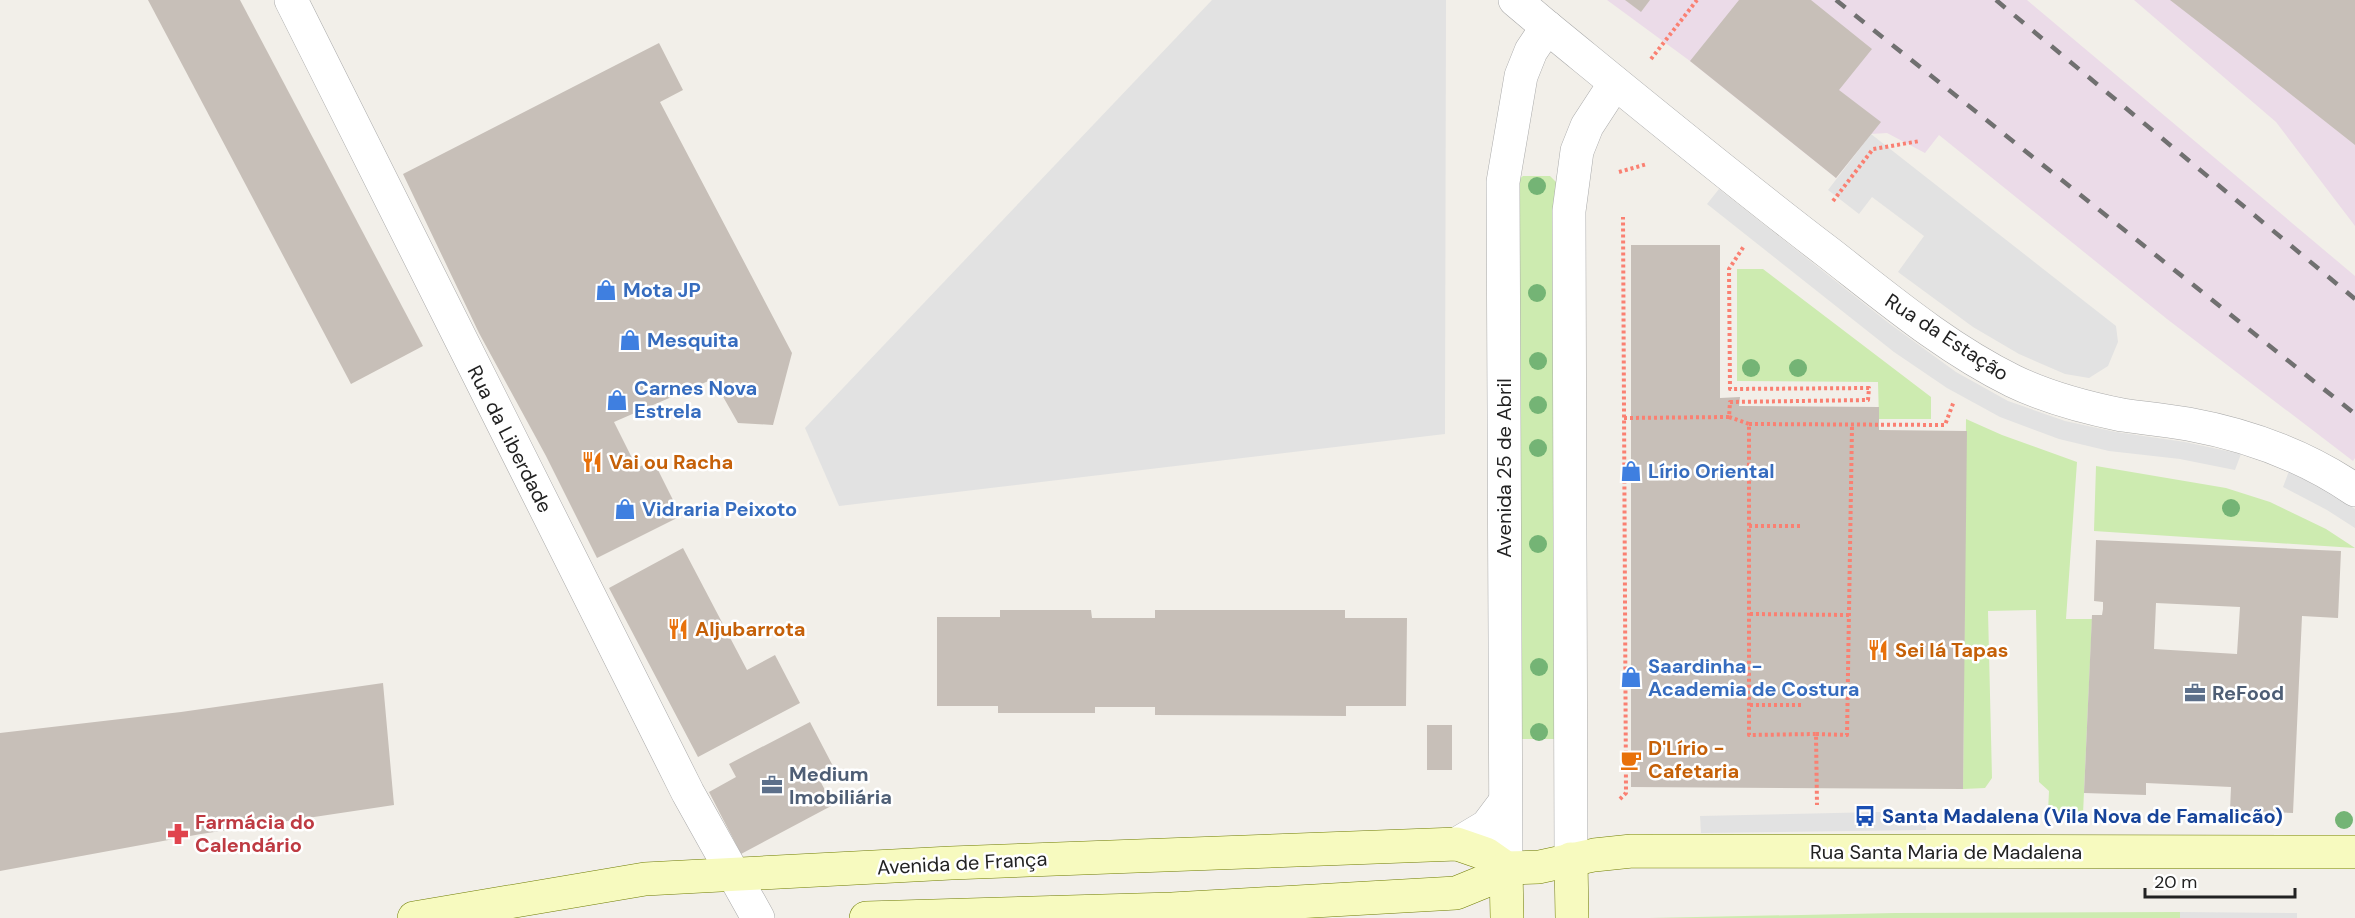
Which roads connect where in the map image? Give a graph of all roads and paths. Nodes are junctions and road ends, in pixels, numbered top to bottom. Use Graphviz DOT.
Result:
graph roads {
  1 [pos="291,0"];
  2 [pos="1515,0"];
  3 [pos="1697,0"];
  4 [pos="1547,27"];
  5 [pos="1620,87"];
  6 [pos="1920,141"];
  7 [pos="1827,209"];
  8 [pos="1623,217"];
  9 [pos="1744,246"];
  10 [pos="1954,401"];
  11 [pos="1729,417"];
  12 [pos="1624,418"];
  13 [pos="1749,424"];
  14 [pos="1852,426"];
  15 [pos="2355,490"];
  16 [pos="1749,526"];
  17 [pos="1800,526"];
  18 [pos="1750,614"];
  19 [pos="1849,615"];
  20 [pos="1620,694"];
  21 [pos="1626,694"];
  22 [pos="1750,705"];
  23 [pos="1801,705"];
  24 [pos="1816,734"];
  25 [pos="1620,799"];
  26 [pos="1505,802"];
  27 [pos="1816,805"];
  28 [pos="1457,844"];
  29 [pos="2355,852"];
  30 [pos="1571,860"];
  31 [pos="1506,868"];
  32 [pos="735,875"];
  33 [pos="1456,893"];
  34 [pos="919,917"];
  35 [pos="414,918"];
  36 [pos="758,918"];
  37 [pos="867,918"];
  38 [pos="1487,918"];
  39 [pos="1507,918"];
  40 [pos="1572,918"];
  1 -- 32 [label="street, Rua da Liberdade"];
  2 -- 4 [label="street, Rua da Estação"];
  3 -- 5 [label="path"];
  4 -- 5 [label="street, Rua da Estação"];
  4 -- 26 [label="street, Avenida 25 de Abril"];
  5 -- 15 [label="street, Rua da Estação"];
  5 -- 30 [label="street"];
  6 -- 7 [label="path"];
  8 -- 12 [label="path"];
  9 -- 11 [label="path"];
  10 -- 14 [label="path"];
  11 -- 12 [label="path"];
  11 -- 13 [label="path"];
  12 -- 21 [label="path"];
  13 -- 14 [label="path"];
  13 -- 16 [label="path"];
  14 -- 19 [label="path"];
  16 -- 17 [label="path"];
  16 -- 18 [label="path"];
  18 -- 19 [label="path"];
  18 -- 22 [label="path"];
  19 -- 24 [label="path"];
  20 -- 21 [label="path"];
  21 -- 25 [label="path"];
  22 -- 23 [label="path"];
  22 -- 24 [label="path"];
  24 -- 27 [label="path"];
  26 -- 28 [label="street"];
  26 -- 31 [label="street, Avenida 25 de Abril"];
  28 -- 31 [label="main road, Avenida de França"];
  28 -- 32 [label="main road, Avenida de França"];
  29 -- 30 [label="main road, Rua Santa Maria de Madalena"];
  30 -- 31 [label="main road, Rua Santa Maria de Madalena"];
  30 -- 40 [label="main road"];
  31 -- 33 [label="main road"];
  31 -- 39 [label="main road, Avenida 25 de Abril"];
  32 -- 35 [label="main road, Avenida de França"];
  32 -- 36 [label="street, Rua da Liberdade"];
  33 -- 34 [label="main road"];
  33 -- 38 [label="main road"];
  34 -- 37 [label="main road"];
}
